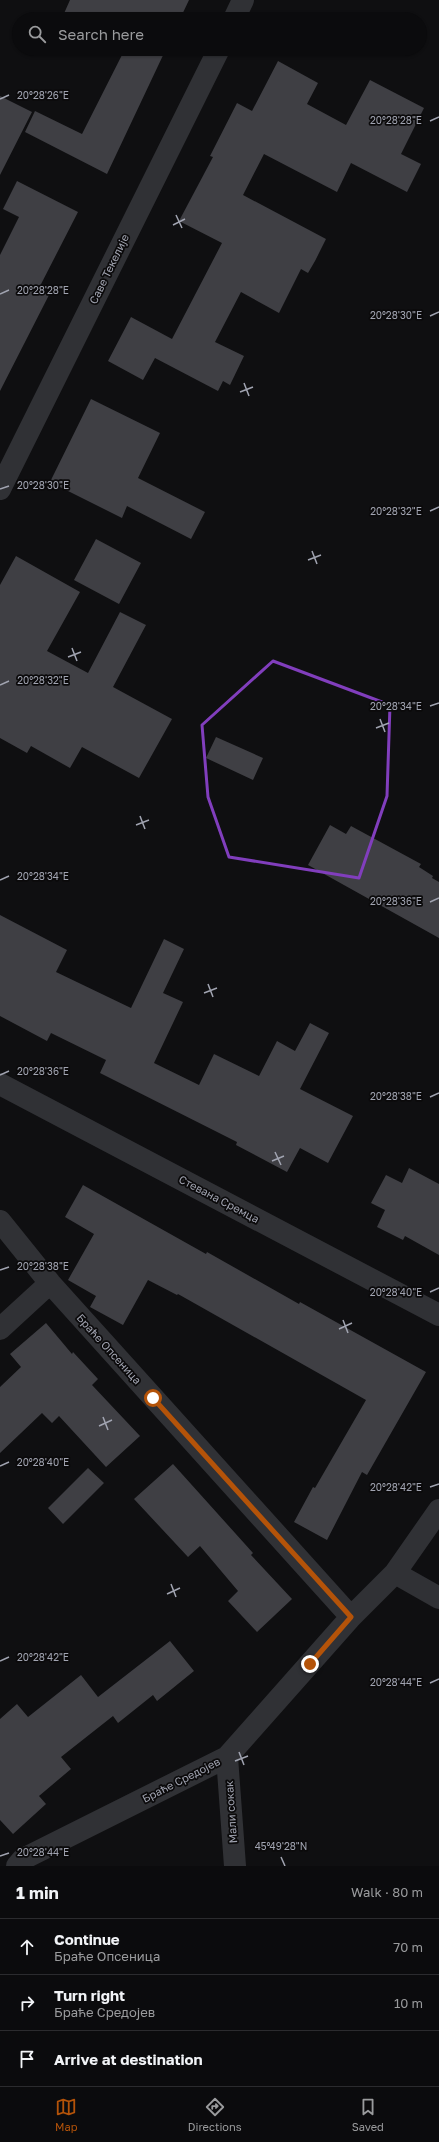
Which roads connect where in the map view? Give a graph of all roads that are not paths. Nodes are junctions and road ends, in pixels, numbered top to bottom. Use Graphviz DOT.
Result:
graph roads {
  1 [pos="243,0"];
  2 [pos="237,12"];
  3 [pos="216,56"];
  4 [pos="0,489"];
  5 [pos="0,1084"];
  6 [pos="0,1221"];
  7 [pos="50,1283"];
  8 [pos="439,1315"];
  9 [pos="0,1329"];
  10 [pos="439,1510"];
  11 [pos="395,1573"];
  12 [pos="439,1598"];
  13 [pos="351,1617"];
  14 [pos="227,1757"];
  15 [pos="17,1866"];
  16 [pos="235,1866"];
  1 -- 2 [label="street"];
  3 -- 4 [label="street, Саве Текелије"];
  5 -- 8 [label="street, Стевана Сремца"];
  6 -- 7 [label="street, Браће Опсеница"];
  7 -- 9 [label="street"];
  7 -- 13 [label="street, Браће Опсеница"];
  10 -- 11 [label="street, Браће Средојев"];
  11 -- 12 [label="street"];
  11 -- 13 [label="street, Браће Средојев"];
  13 -- 14 [label="street, Браће Средојев"];
  14 -- 15 [label="street, Браће Средојев"];
  14 -- 16 [label="street, Мали сокак"];
}
